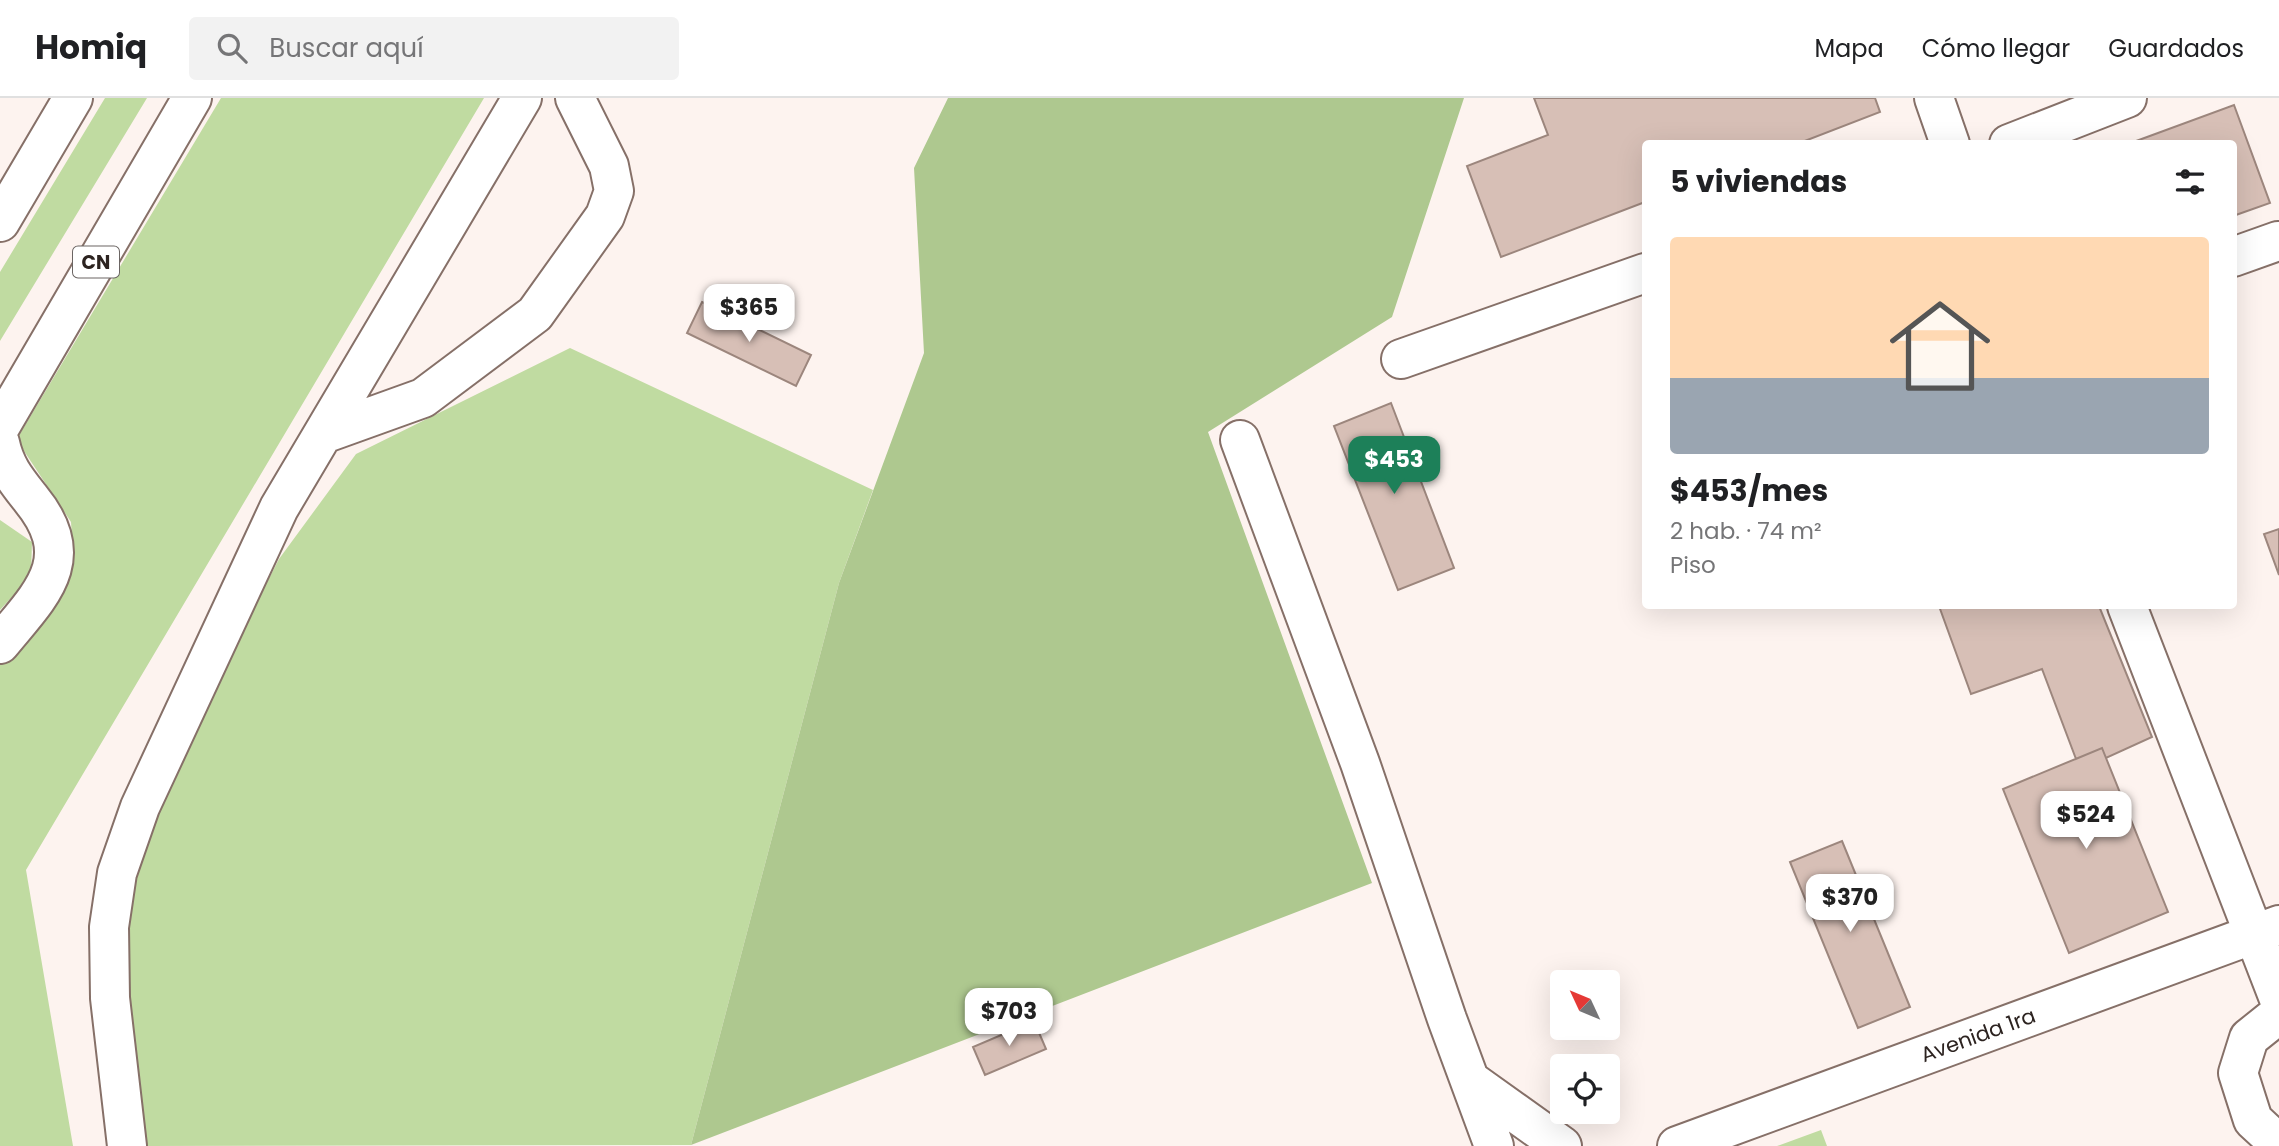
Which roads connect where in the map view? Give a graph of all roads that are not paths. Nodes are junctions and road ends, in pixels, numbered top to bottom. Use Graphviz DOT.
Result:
graph roads {
  1 [pos="73,98"];
  2 [pos="192,98"];
  3 [pos="522,98"];
  4 [pos="575,98"];
  5 [pos="1934,98"];
  6 [pos="2127,98"];
  7 [pos="1949,140"];
  8 [pos="2019,140"];
  9 [pos="0,222"];
  10 [pos="2278,241"];
  11 [pos="2237,256"];
  12 [pos="1642,274"];
  13 [pos="1401,359"];
  14 [pos="0,427"];
  15 [pos="323,433"];
  16 [pos="1240,440"];
  17 [pos="0,443"];
  18 [pos="2128,609"];
  19 [pos="0,644"];
  20 [pos="2266,929"];
  21 [pos="2279,999"];
  22 [pos="2279,1014"];
  23 [pos="1471,1081"];
  24 [pos="2279,1144"];
  25 [pos="127,1146"];
  26 [pos="1494,1146"];
  27 [pos="1562,1146"];
  28 [pos="1677,1146"];
  1 -- 9 [label="main road"];
  2 -- 14 [label="main road, CN"];
  3 -- 15 [label="main road"];
  4 -- 15 [label="main road"];
  5 -- 7 [label="main road"];
  6 -- 8 [label="main road"];
  10 -- 11 [label="main road"];
  12 -- 13 [label="main road"];
  15 -- 25 [label="main road"];
  16 -- 23 [label="main road"];
  17 -- 19 [label="main road"];
  18 -- 20 [label="main road"];
  20 -- 21 [label="main road"];
  20 -- 28 [label="main road, Avenida 1ra"];
  22 -- 24 [label="main road"];
  23 -- 26 [label="main road"];
  23 -- 27 [label="main road"];
}
